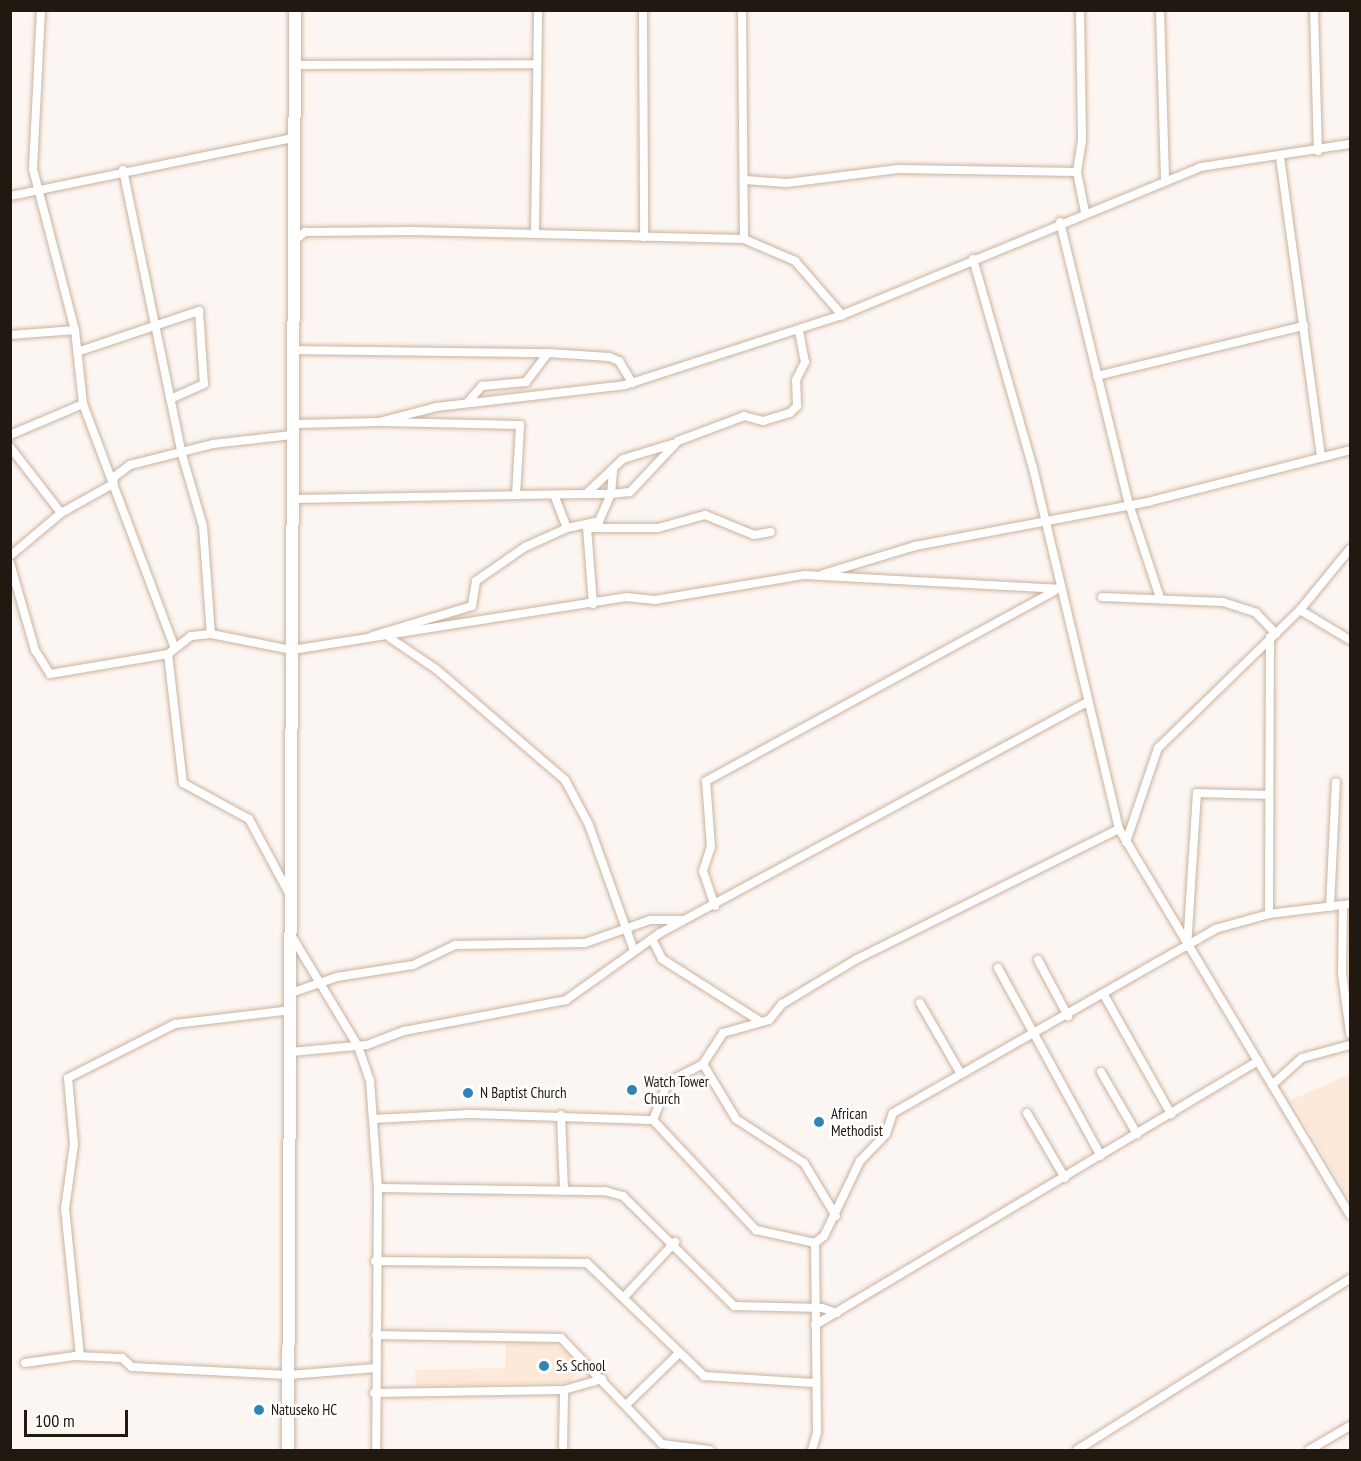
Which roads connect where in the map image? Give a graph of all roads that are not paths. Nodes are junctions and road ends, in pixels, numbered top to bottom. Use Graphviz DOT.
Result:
graph roads {
  1 [pos="41,10"];
  2 [pos="295,10"];
  3 [pos="538,10"];
  4 [pos="643,10"];
  5 [pos="742,10"];
  6 [pos="1080,10"];
  7 [pos="1160,10"];
  8 [pos="1314,10"];
  9 [pos="537,64"];
  10 [pos="295,65"];
  11 [pos="294,138"];
  12 [pos="1350,144"];
  13 [pos="1318,151"];
  14 [pos="1280,157"];
  15 [pos="123,170"];
  16 [pos="1077,172"];
  17 [pos="745,180"];
  18 [pos="1165,180"];
  19 [pos="38,190"];
  20 [pos="10,196"];
  21 [pos="1085,212"];
  22 [pos="1060,222"];
  23 [pos="535,233"];
  24 [pos="644,237"];
  25 [pos="744,239"];
  26 [pos="292,242"];
  27 [pos="973,260"];
  28 [pos="842,315"];
  29 [pos="155,325"];
  30 [pos="1304,326"];
  31 [pos="75,330"];
  32 [pos="799,331"];
  33 [pos="10,335"];
  34 [pos="292,350"];
  35 [pos="77,352"];
  36 [pos="548,353"];
  37 [pos="1097,376"];
  38 [pos="632,383"];
  39 [pos="170,399"];
  40 [pos="467,403"];
  41 [pos="83,404"];
  42 [pos="379,422"];
  43 [pos="10,435"];
  44 [pos="291,435"];
  45 [pos="678,441"];
  46 [pos="10,447"];
  47 [pos="1350,450"];
  48 [pos="181,452"];
  49 [pos="1321,457"];
  50 [pos="613,470"];
  51 [pos="113,484"];
  52 [pos="586,494"];
  53 [pos="611,494"];
  54 [pos="516,495"];
  55 [pos="555,497"];
  56 [pos="294,499"];
  57 [pos="1129,504"];
  58 [pos="61,513"];
  59 [pos="1046,522"];
  60 [pos="567,528"];
  61 [pos="587,528"];
  62 [pos="771,532"];
  63 [pos="1350,549"];
  64 [pos="11,555"];
  65 [pos="10,563"];
  66 [pos="818,575"];
  67 [pos="1058,590"];
  68 [pos="1102,597"];
  69 [pos="1160,598"];
  70 [pos="593,604"];
  71 [pos="1300,610"];
  72 [pos="211,634"];
  73 [pos="1273,636"];
  74 [pos="390,638"];
  75 [pos="364,639"];
  76 [pos="1350,640"];
  77 [pos="174,646"];
  78 [pos="291,650"];
  79 [pos="168,654"];
  80 [pos="1088,702"];
  81 [pos="1336,782"];
  82 [pos="1269,795"];
  83 [pos="1119,830"];
  84 [pos="1126,842"];
  85 [pos="291,898"];
  86 [pos="1347,905"];
  87 [pos="715,906"];
  88 [pos="1330,907"];
  89 [pos="1269,914"];
  90 [pos="685,920"];
  91 [pos="623,929"];
  92 [pos="291,935"];
  93 [pos="652,939"];
  94 [pos="1186,948"];
  95 [pos="634,951"];
  96 [pos="1038,960"];
  97 [pos="998,968"];
  98 [pos="318,984"];
  99 [pos="291,993"];
  100 [pos="1104,995"];
  101 [pos="920,1003"];
  102 [pos="291,1010"];
  103 [pos="1068,1016"];
  104 [pos="758,1020"];
  105 [pos="1350,1033"];
  106 [pos="1033,1036"];
  107 [pos="1350,1045"];
  108 [pos="358,1046"];
  109 [pos="291,1052"];
  110 [pos="1258,1061"];
  111 [pos="703,1064"];
  112 [pos="1101,1072"];
  113 [pos="962,1074"];
  114 [pos="1272,1085"];
  115 [pos="1027,1113"];
  116 [pos="1171,1114"];
  117 [pos="561,1115"];
  118 [pos="373,1119"];
  119 [pos="653,1120"];
  120 [pos="1137,1134"];
  121 [pos="1101,1156"];
  122 [pos="1065,1178"];
  123 [pos="378,1188"];
  124 [pos="564,1191"];
  125 [pos="1350,1215"];
  126 [pos="836,1216"];
  127 [pos="675,1242"];
  128 [pos="815,1243"];
  129 [pos="375,1261"];
  130 [pos="1350,1279"];
  131 [pos="625,1296"];
  132 [pos="815,1308"];
  133 [pos="837,1313"];
  134 [pos="815,1325"];
  135 [pos="376,1335"];
  136 [pos="677,1355"];
  137 [pos="80,1356"];
  138 [pos="25,1363"];
  139 [pos="376,1368"];
  140 [pos="289,1375"];
  141 [pos="602,1379"];
  142 [pos="814,1383"];
  143 [pos="564,1390"];
  144 [pos="374,1393"];
  145 [pos="627,1404"];
  146 [pos="1350,1427"];
  147 [pos="662,1447"];
  148 [pos="288,1450"];
  149 [pos="376,1450"];
  150 [pos="563,1450"];
  151 [pos="710,1450"];
  152 [pos="812,1450"];
  153 [pos="1077,1450"];
  154 [pos="1310,1450"];
  1 -- 19 [label="street"];
  2 -- 10 [label="street"];
  3 -- 9 [label="street"];
  4 -- 24 [label="street"];
  5 -- 17 [label="street"];
  6 -- 16 [label="street"];
  7 -- 18 [label="street"];
  8 -- 13 [label="street"];
  9 -- 10 [label="street"];
  9 -- 23 [label="street"];
  10 -- 11 [label="street"];
  11 -- 15 [label="street"];
  11 -- 26 [label="street"];
  12 -- 13 [label="street"];
  13 -- 14 [label="street"];
  14 -- 18 [label="street"];
  14 -- 30 [label="street"];
  15 -- 19 [label="street"];
  15 -- 29 [label="street"];
  16 -- 17 [label="street"];
  16 -- 21 [label="street"];
  17 -- 25 [label="street"];
  18 -- 21 [label="street"];
  19 -- 20 [label="street"];
  19 -- 31 [label="street"];
  21 -- 22 [label="street"];
  22 -- 27 [label="street"];
  22 -- 37 [label="street"];
  23 -- 24 [label="street"];
  23 -- 26 [label="street"];
  24 -- 25 [label="street"];
  25 -- 28 [label="street"];
  26 -- 34 [label="street"];
  27 -- 28 [label="street"];
  27 -- 59 [label="street"];
  28 -- 32 [label="street"];
  29 -- 35 [label="street"];
  29 -- 39 [label="street"];
  29 -- 39 [label="street"];
  30 -- 37 [label="street"];
  30 -- 49 [label="street"];
  31 -- 33 [label="street"];
  31 -- 35 [label="street"];
  32 -- 38 [label="street"];
  32 -- 45 [label="street"];
  34 -- 36 [label="street"];
  34 -- 44 [label="street"];
  35 -- 41 [label="street"];
  36 -- 38 [label="street"];
  36 -- 40 [label="street"];
  37 -- 57 [label="street"];
  38 -- 40 [label="street"];
  39 -- 48 [label="street"];
  40 -- 42 [label="street"];
  41 -- 43 [label="street"];
  41 -- 51 [label="street"];
  42 -- 44 [label="street"];
  42 -- 54 [label="street"];
  44 -- 48 [label="street"];
  44 -- 56 [label="street"];
  45 -- 50 [label="street"];
  45 -- 53 [label="street"];
  46 -- 58 [label="street"];
  47 -- 49 [label="street"];
  48 -- 51 [label="street"];
  48 -- 72 [label="street"];
  49 -- 57 [label="street"];
  50 -- 52 [label="street"];
  50 -- 53 [label="street"];
  51 -- 58 [label="street"];
  51 -- 77 [label="street"];
  52 -- 53 [label="street"];
  52 -- 55 [label="street"];
  53 -- 61 [label="street"];
  54 -- 55 [label="street"];
  54 -- 56 [label="street"];
  55 -- 60 [label="street"];
  56 -- 78 [label="street"];
  57 -- 59 [label="street"];
  57 -- 69 [label="street"];
  58 -- 64 [label="street"];
  59 -- 66 [label="street"];
  59 -- 67 [label="street"];
  60 -- 61 [label="street"];
  60 -- 75 [label="street"];
  61 -- 62 [label="street"];
  61 -- 70 [label="street"];
  63 -- 71 [label="street"];
  65 -- 79 [label="street"];
  66 -- 67 [label="street"];
  66 -- 70 [label="street"];
  67 -- 80 [label="street"];
  67 -- 87 [label="street"];
  68 -- 69 [label="street"];
  69 -- 73 [label="street"];
  70 -- 74 [label="street"];
  71 -- 73 [label="street"];
  71 -- 76 [label="street"];
  72 -- 77 [label="street"];
  72 -- 78 [label="street"];
  73 -- 82 [label="street"];
  73 -- 84 [label="street"];
  74 -- 75 [label="street"];
  74 -- 91 [label="street"];
  75 -- 78 [label="street"];
  77 -- 79 [label="street"];
  78 -- 85 [label="street"];
  79 -- 85 [label="street"];
  80 -- 83 [label="street"];
  80 -- 87 [label="street"];
  81 -- 88 [label="street"];
  82 -- 89 [label="street"];
  82 -- 94 [label="street"];
  83 -- 84 [label="street"];
  83 -- 104 [label="street"];
  84 -- 94 [label="street"];
  85 -- 92 [label="street"];
  86 -- 88 [label="street"];
  86 -- 105 [label="street"];
  87 -- 90 [label="street"];
  88 -- 89 [label="street"];
  89 -- 94 [label="street"];
  90 -- 91 [label="street"];
  90 -- 93 [label="street"];
  91 -- 95 [label="street"];
  91 -- 98 [label="street"];
  92 -- 98 [label="street"];
  92 -- 99 [label="street"];
  93 -- 95 [label="street"];
  93 -- 104 [label="street"];
  94 -- 100 [label="street"];
  94 -- 110 [label="street"];
  95 -- 108 [label="street"];
  96 -- 103 [label="street"];
  97 -- 106 [label="street"];
  98 -- 99 [label="street"];
  98 -- 108 [label="street"];
  99 -- 102 [label="street"];
  100 -- 103 [label="street"];
  100 -- 116 [label="street"];
  101 -- 113 [label="street"];
  102 -- 109 [label="street"];
  102 -- 137 [label="street"];
  103 -- 106 [label="street"];
  104 -- 111 [label="street"];
  106 -- 113 [label="street"];
  106 -- 121 [label="street"];
  107 -- 114 [label="street"];
  108 -- 109 [label="street"];
  108 -- 118 [label="street"];
  109 -- 140 [label="street"];
  110 -- 114 [label="street"];
  110 -- 116 [label="street"];
  111 -- 119 [label="street"];
  111 -- 126 [label="street"];
  112 -- 120 [label="street"];
  113 -- 126 [label="street"];
  114 -- 125 [label="street"];
  115 -- 122 [label="street"];
  116 -- 120 [label="street"];
  117 -- 118 [label="street"];
  117 -- 119 [label="street"];
  117 -- 124 [label="street"];
  118 -- 123 [label="street"];
  119 -- 128 [label="street"];
  120 -- 121 [label="street"];
  121 -- 122 [label="street"];
  122 -- 133 [label="street"];
  123 -- 124 [label="street"];
  123 -- 129 [label="street"];
  124 -- 127 [label="street"];
  126 -- 128 [label="street"];
  127 -- 131 [label="street"];
  127 -- 132 [label="street"];
  128 -- 132 [label="street"];
  129 -- 131 [label="street"];
  129 -- 135 [label="street"];
  130 -- 153 [label="street"];
  131 -- 136 [label="street"];
  132 -- 133 [label="street"];
  132 -- 134 [label="street"];
  133 -- 134 [label="street"];
  134 -- 142 [label="street"];
  135 -- 139 [label="street"];
  135 -- 141 [label="street"];
  136 -- 142 [label="street"];
  136 -- 145 [label="street"];
  137 -- 138 [label="street"];
  137 -- 140 [label="street"];
  139 -- 140 [label="street"];
  139 -- 144 [label="street"];
  140 -- 148 [label="street"];
  141 -- 143 [label="street"];
  141 -- 145 [label="street"];
  142 -- 152 [label="street"];
  143 -- 144 [label="street"];
  143 -- 150 [label="street"];
  144 -- 149 [label="street"];
  145 -- 147 [label="street"];
  146 -- 154 [label="street"];
  147 -- 151 [label="street"];
}
